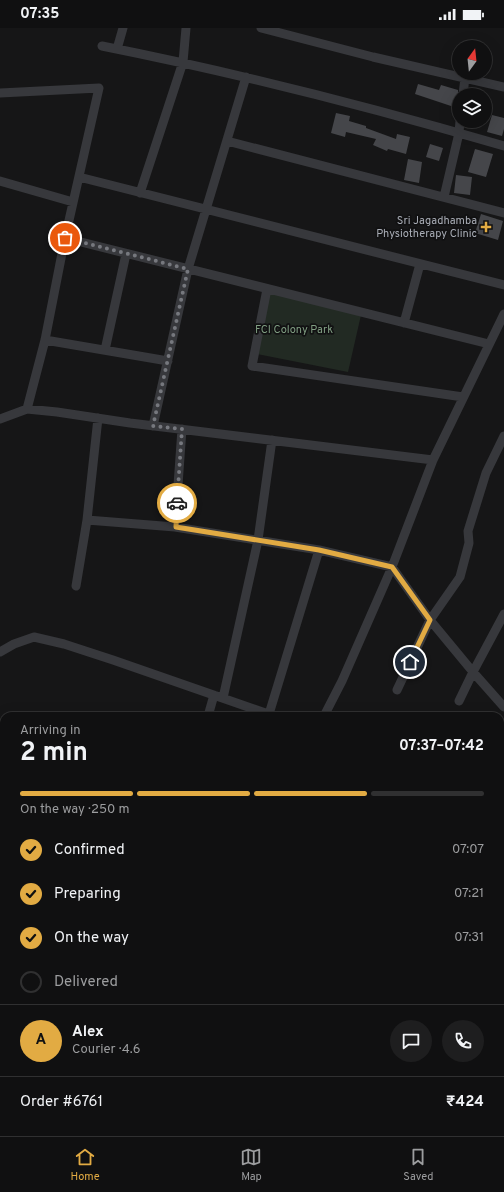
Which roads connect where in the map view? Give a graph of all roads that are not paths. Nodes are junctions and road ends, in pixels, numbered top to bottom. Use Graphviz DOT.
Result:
graph roads {
  1 [pos="123,28"];
  2 [pos="186,28"];
  3 [pos="261,28"];
  4 [pos="102,46"];
  5 [pos="118,49"];
  6 [pos="183,62"];
  7 [pos="452,74"];
  8 [pos="246,77"];
  9 [pos="477,80"];
  10 [pos="504,87"];
  11 [pos="0,93"];
  12 [pos="459,128"];
  13 [pos="459,133"];
  14 [pos="227,141"];
  15 [pos="504,146"];
  16 [pos="79,177"];
  17 [pos="0,181"];
  18 [pos="140,193"];
  19 [pos="444,198"];
  20 [pos="73,202"];
  21 [pos="206,210"];
  22 [pos="504,213"];
  23 [pos="65,238"];
  24 [pos="126,254"];
  25 [pos="420,264"];
  26 [pos="188,269"];
  27 [pos="504,285"];
  28 [pos="267,289"];
  29 [pos="504,314"];
  30 [pos="404,323"];
  31 [pos="45,340"];
  32 [pos="489,344"];
  33 [pos="105,350"];
  34 [pos="168,361"];
  35 [pos="463,397"];
  36 [pos="27,409"];
  37 [pos="98,418"];
  38 [pos="0,419"];
  39 [pos="153,426"];
  40 [pos="182,429"];
  41 [pos="504,436"];
  42 [pos="272,440"];
  43 [pos="433,460"];
  44 [pos="87,520"];
  45 [pos="176,527"];
  46 [pos="258,540"];
  47 [pos="319,550"];
  48 [pos="392,567"];
  49 [pos="76,586"];
  50 [pos="504,614"];
  51 [pos="430,620"];
  52 [pos="0,652"];
  53 [pos="473,672"];
  54 [pos="397,690"];
  55 [pos="219,696"];
  56 [pos="459,701"];
  57 [pos="504,707"];
  58 [pos="210,712"];
  59 [pos="264,712"];
  60 [pos="273,712"];
  61 [pos="326,712"];
  1 -- 5 [label="street"];
  2 -- 6 [label="street"];
  3 -- 7 [label="street"];
  4 -- 5 [label="street"];
  5 -- 6 [label="street"];
  6 -- 8 [label="street"];
  6 -- 18 [label="street"];
  8 -- 13 [label="street"];
  8 -- 14 [label="street"];
  9 -- 10 [label="street"];
  11 -- 16 [label="street"];
  12 -- 13 [label="street"];
  13 -- 15 [label="street"];
  13 -- 19 [label="street"];
  14 -- 19 [label="street"];
  14 -- 21 [label="street"];
  16 -- 18 [label="street"];
  16 -- 20 [label="street"];
  17 -- 20 [label="street"];
  18 -- 21 [label="street"];
  19 -- 22 [label="street"];
  20 -- 23 [label="street"];
  21 -- 25 [label="street"];
  21 -- 26 [label="street"];
  23 -- 24 [label="street"];
  23 -- 31 [label="street"];
  24 -- 26 [label="street"];
  24 -- 33 [label="street"];
  25 -- 27 [label="street"];
  25 -- 30 [label="street"];
  26 -- 28 [label="street"];
  26 -- 34 [label="street"];
  28 -- 30 [label="street"];
  28 -- 35 [label="street"];
  29 -- 32 [label="street"];
  30 -- 32 [label="street"];
  31 -- 33 [label="street"];
  31 -- 36 [label="street"];
  32 -- 35 [label="street"];
  33 -- 34 [label="street"];
  34 -- 39 [label="street"];
  35 -- 43 [label="street"];
  36 -- 37 [label="street"];
  36 -- 38 [label="street"];
  37 -- 39 [label="street"];
  37 -- 44 [label="street"];
  39 -- 40 [label="street"];
  40 -- 42 [label="street"];
  40 -- 45 [label="street"];
  41 -- 51 [label="street"];
  42 -- 43 [label="street"];
  42 -- 46 [label="street"];
  43 -- 48 [label="street"];
  44 -- 45 [label="street"];
  44 -- 49 [label="street"];
  45 -- 46 [label="street"];
  46 -- 47 [label="street"];
  46 -- 55 [label="street"];
  47 -- 48 [label="street"];
  47 -- 60 [label="street"];
  48 -- 51 [label="street"];
  48 -- 61 [label="street"];
  50 -- 53 [label="street"];
  51 -- 53 [label="street"];
  51 -- 54 [label="street"];
  52 -- 55 [label="street"];
  53 -- 56 [label="street"];
  53 -- 57 [label="street"];
  55 -- 58 [label="street"];
  55 -- 59 [label="street"];
}
